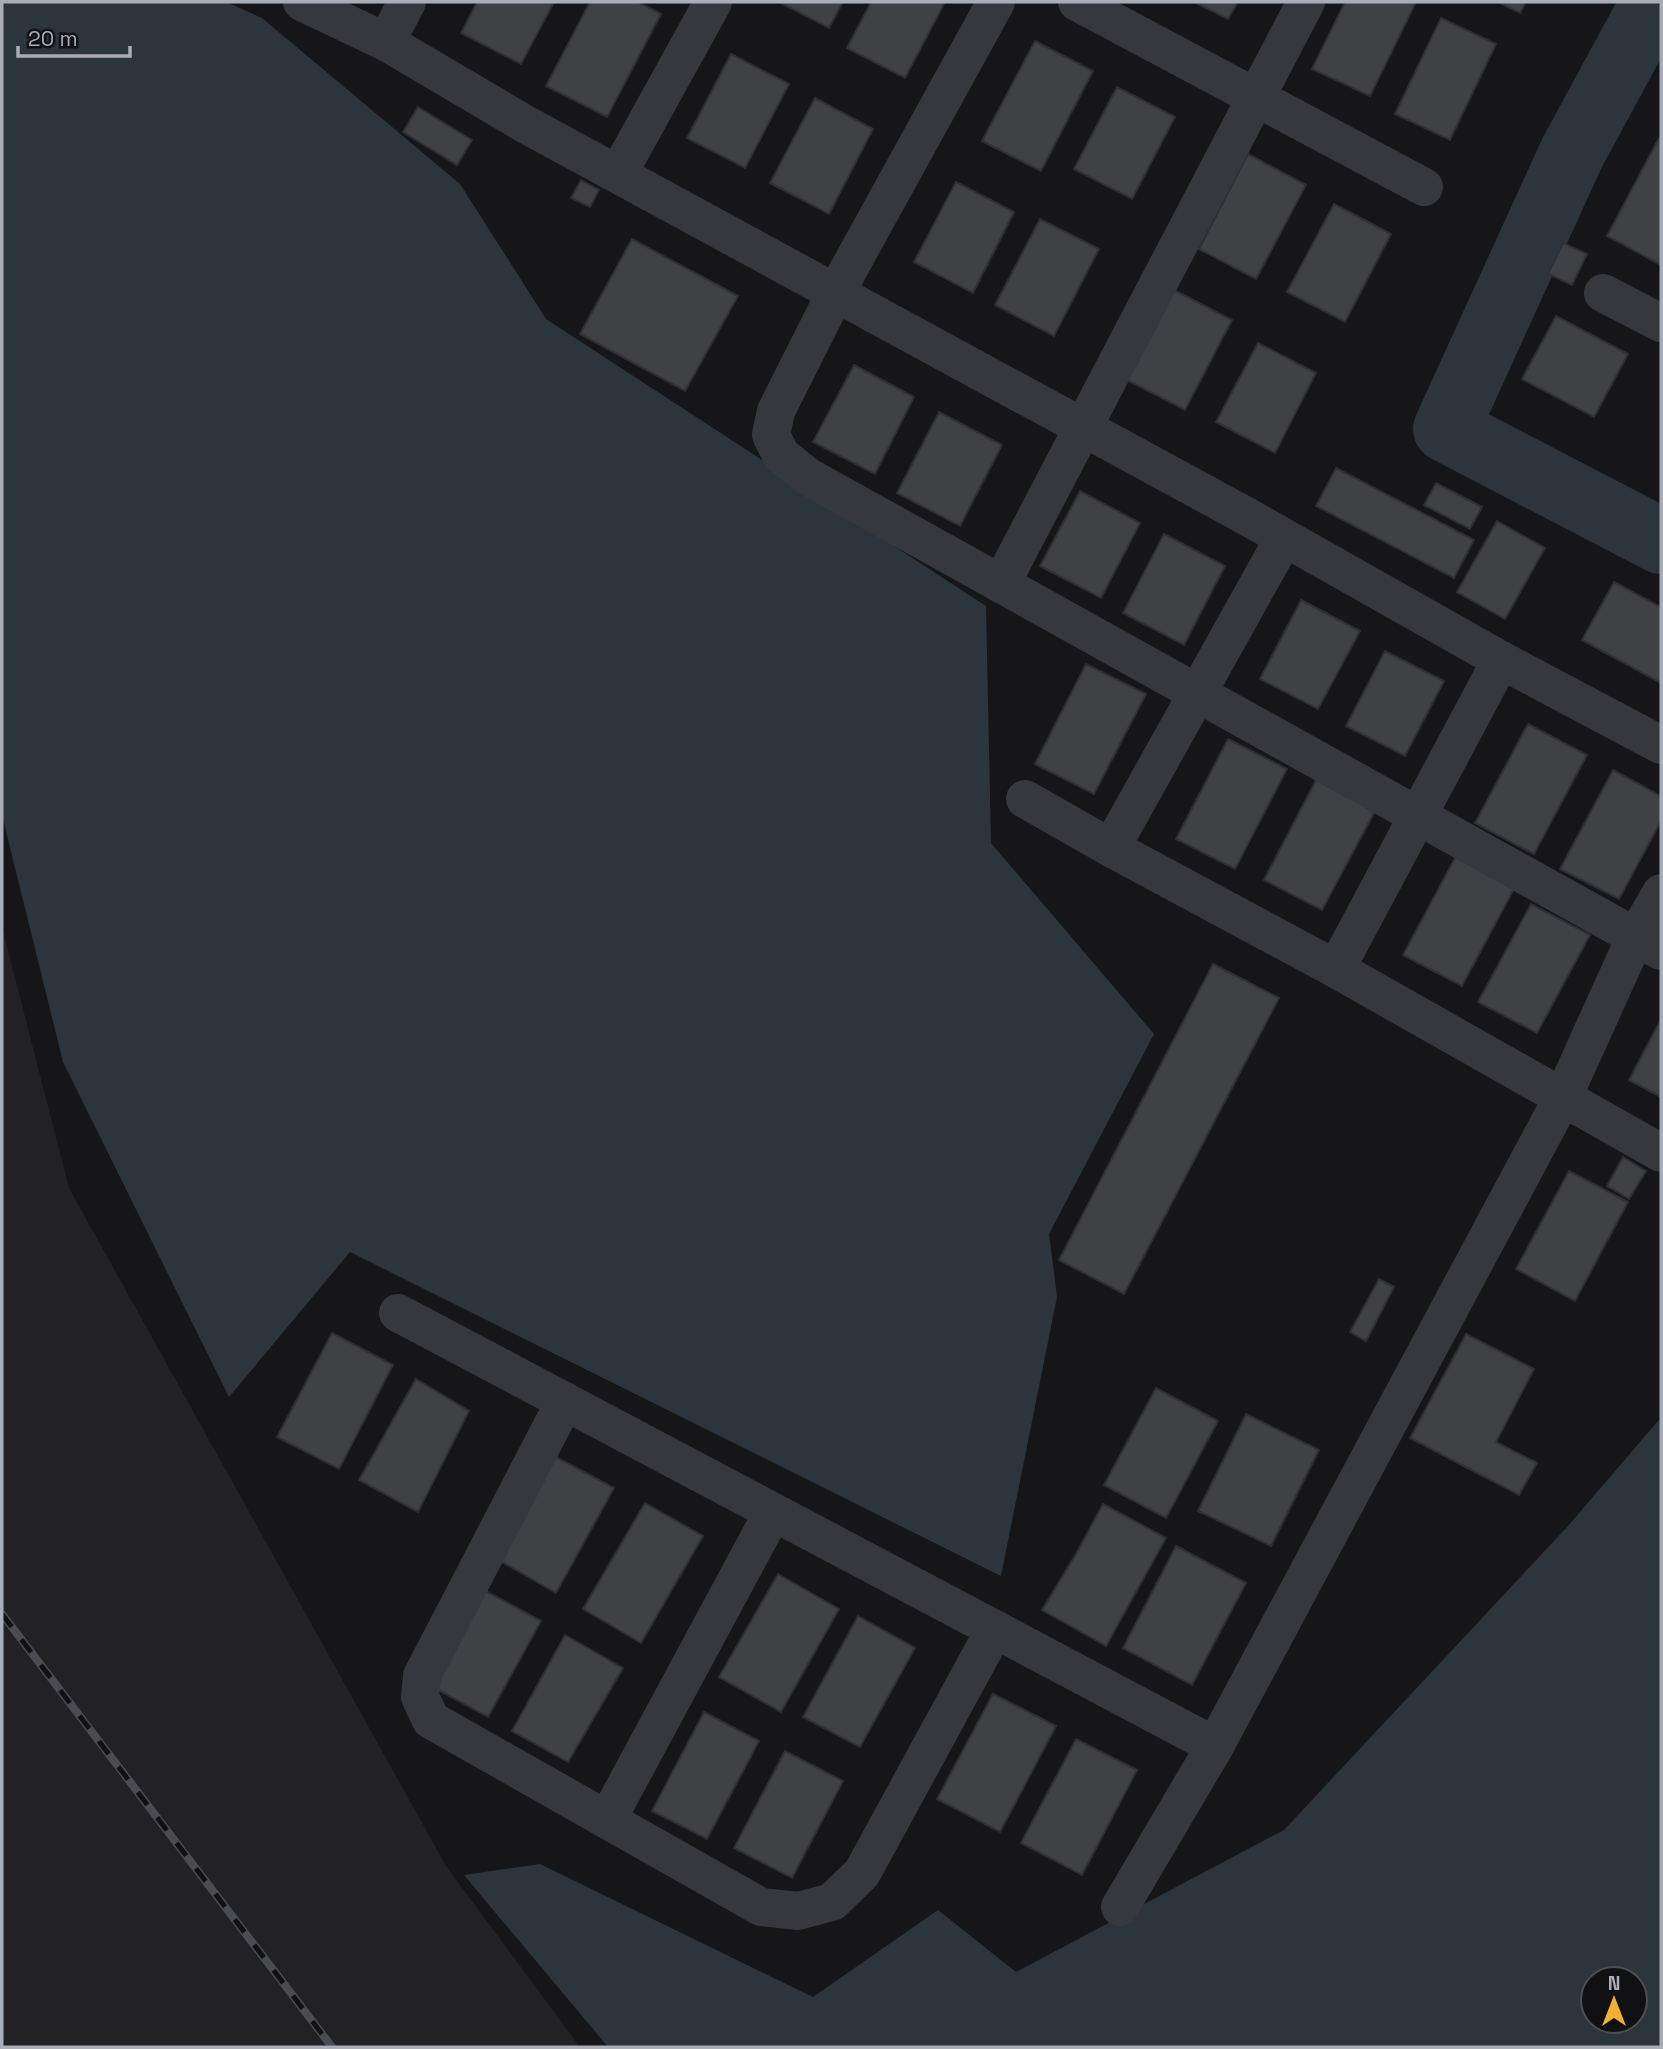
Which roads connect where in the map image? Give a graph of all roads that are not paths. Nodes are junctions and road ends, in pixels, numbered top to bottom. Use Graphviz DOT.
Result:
graph roads {
  1 [pos="302,2"];
  2 [pos="407,2"];
  3 [pos="713,2"];
  4 [pos="996,2"];
  5 [pos="1077,2"];
  6 [pos="1306,2"];
  7 [pos="386,42"];
  8 [pos="1256,96"];
  9 [pos="618,174"];
  10 [pos="1424,187"];
  11 [pos="1603,293"];
  12 [pos="835,294"];
  13 [pos="1661,323"];
  14 [pos="1082,428"];
  15 [pos="1284,538"];
  16 [pos="1001,584"];
  17 [pos="1501,660"];
  18 [pos="1197,695"];
  19 [pos="1661,745"];
  20 [pos="1025,799"];
  21 [pos="1418,814"];
  22 [pos="1111,848"];
  23 [pos="1661,893"];
  24 [pos="1648,945"];
  25 [pos="1336,968"];
  26 [pos="1563,1097"];
  27 [pos="1661,1153"];
  28 [pos="398,1313"];
  29 [pos="565,1401"];
  30 [pos="773,1512"];
  31 [pos="995,1629"];
  32 [pos="1215,1746"];
  33 [pos="607,1820"];
  34 [pos="1120,1907"];
  1 -- 7 [label="street"];
  2 -- 7 [label="street"];
  3 -- 9 [label="street"];
  4 -- 12 [label="street"];
  5 -- 8 [label="street"];
  6 -- 8 [label="street"];
  7 -- 9 [label="street"];
  8 -- 10 [label="street"];
  8 -- 14 [label="street"];
  9 -- 12 [label="street"];
  11 -- 13 [label="street"];
  12 -- 14 [label="street"];
  12 -- 16 [label="street"];
  14 -- 15 [label="street"];
  14 -- 16 [label="street"];
  15 -- 17 [label="street"];
  15 -- 18 [label="street"];
  16 -- 18 [label="street"];
  17 -- 19 [label="street"];
  17 -- 21 [label="street"];
  18 -- 21 [label="street"];
  18 -- 22 [label="street"];
  20 -- 22 [label="street"];
  21 -- 24 [label="street"];
  21 -- 25 [label="street"];
  22 -- 25 [label="street"];
  23 -- 24 [label="street"];
  24 -- 26 [label="street"];
  25 -- 26 [label="street"];
  26 -- 27 [label="street"];
  26 -- 32 [label="street"];
  28 -- 29 [label="street"];
  29 -- 30 [label="street"];
  29 -- 33 [label="street"];
  30 -- 31 [label="street"];
  30 -- 33 [label="street"];
  31 -- 32 [label="street"];
  31 -- 33 [label="street"];
  32 -- 34 [label="street"];
}
